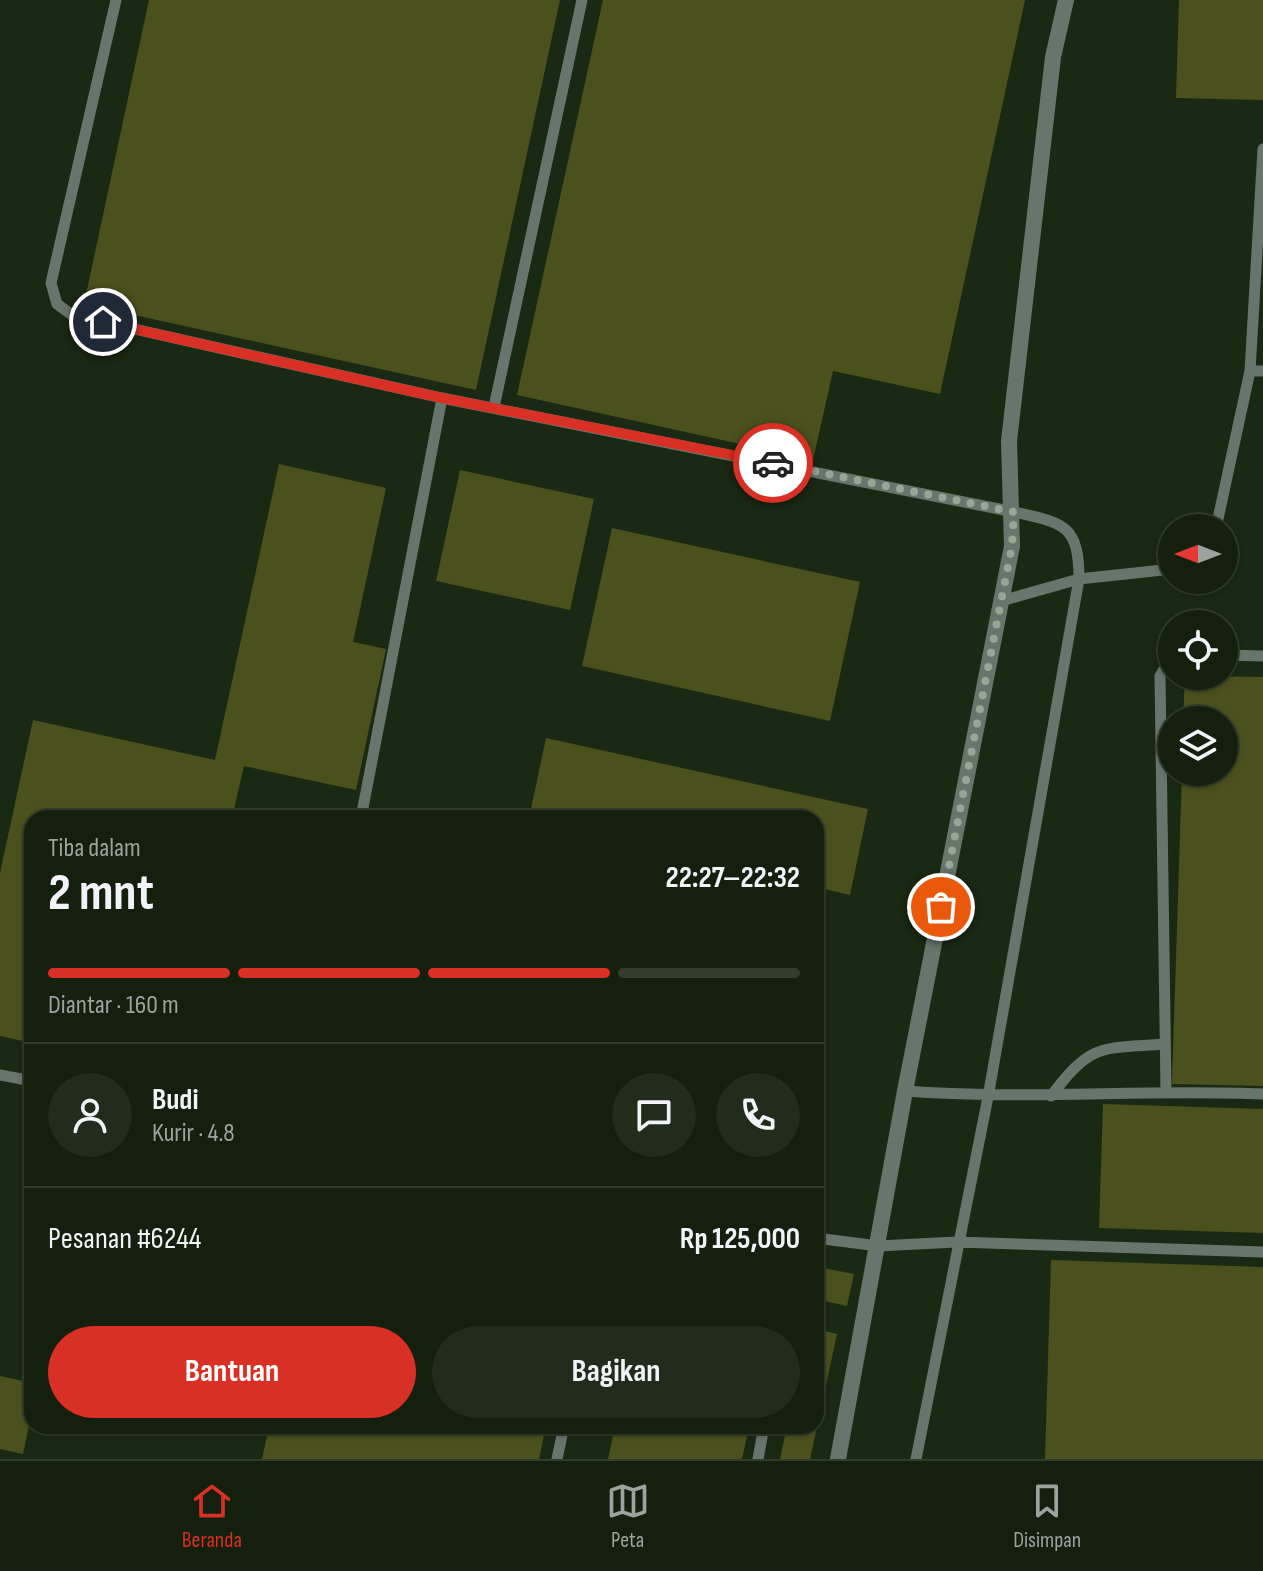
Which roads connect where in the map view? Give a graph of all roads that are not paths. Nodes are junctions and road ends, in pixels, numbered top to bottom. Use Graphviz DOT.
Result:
graph roads {
  1 [pos="116,0"];
  2 [pos="582,0"];
  3 [pos="1066,0"];
  4 [pos="1263,149"];
  5 [pos="1257,371"];
  6 [pos="442,398"];
  7 [pos="494,407"];
  8 [pos="1014,512"];
  9 [pos="1220,514"];
  10 [pos="1158,571"];
  11 [pos="1079,579"];
  12 [pos="1001,601"];
  13 [pos="1238,655"];
  14 [pos="1263,656"];
  15 [pos="1160,690"];
  16 [pos="363,810"];
  17 [pos="1165,1044"];
  18 [pos="0,1075"];
  19 [pos="24,1080"];
  20 [pos="1166,1090"];
  21 [pos="905,1091"];
  22 [pos="1263,1094"];
  23 [pos="1051,1096"];
  24 [pos="988,1097"];
  25 [pos="824,1239"];
  26 [pos="956,1242"];
  27 [pos="878,1246"];
  28 [pos="1263,1252"];
  29 [pos="562,1434"];
  30 [pos="763,1434"];
  31 [pos="557,1459"];
  32 [pos="758,1459"];
  33 [pos="838,1459"];
  34 [pos="916,1459"];
  1 -- 6 [label="lane"];
  2 -- 7 [label="lane"];
  3 -- 8 [label="street"];
  4 -- 5 [label="lane"];
  5 -- 9 [label="lane"];
  6 -- 7 [label="lane"];
  6 -- 16 [label="lane"];
  7 -- 8 [label="lane"];
  8 -- 11 [label="lane"];
  8 -- 12 [label="street"];
  10 -- 11 [label="lane"];
  11 -- 12 [label="lane"];
  11 -- 24 [label="lane"];
  12 -- 21 [label="street"];
  13 -- 14 [label="lane"];
  15 -- 17 [label="lane"];
  17 -- 20 [label="lane"];
  17 -- 23 [label="lane"];
  18 -- 19 [label="lane"];
  20 -- 22 [label="lane"];
  20 -- 23 [label="lane"];
  21 -- 24 [label="lane"];
  21 -- 27 [label="street"];
  23 -- 24 [label="lane"];
  24 -- 26 [label="lane"];
  25 -- 27 [label="lane"];
  26 -- 27 [label="lane"];
  26 -- 28 [label="lane"];
  26 -- 34 [label="lane"];
  27 -- 33 [label="street"];
  29 -- 31 [label="lane"];
  30 -- 32 [label="lane"];
}
